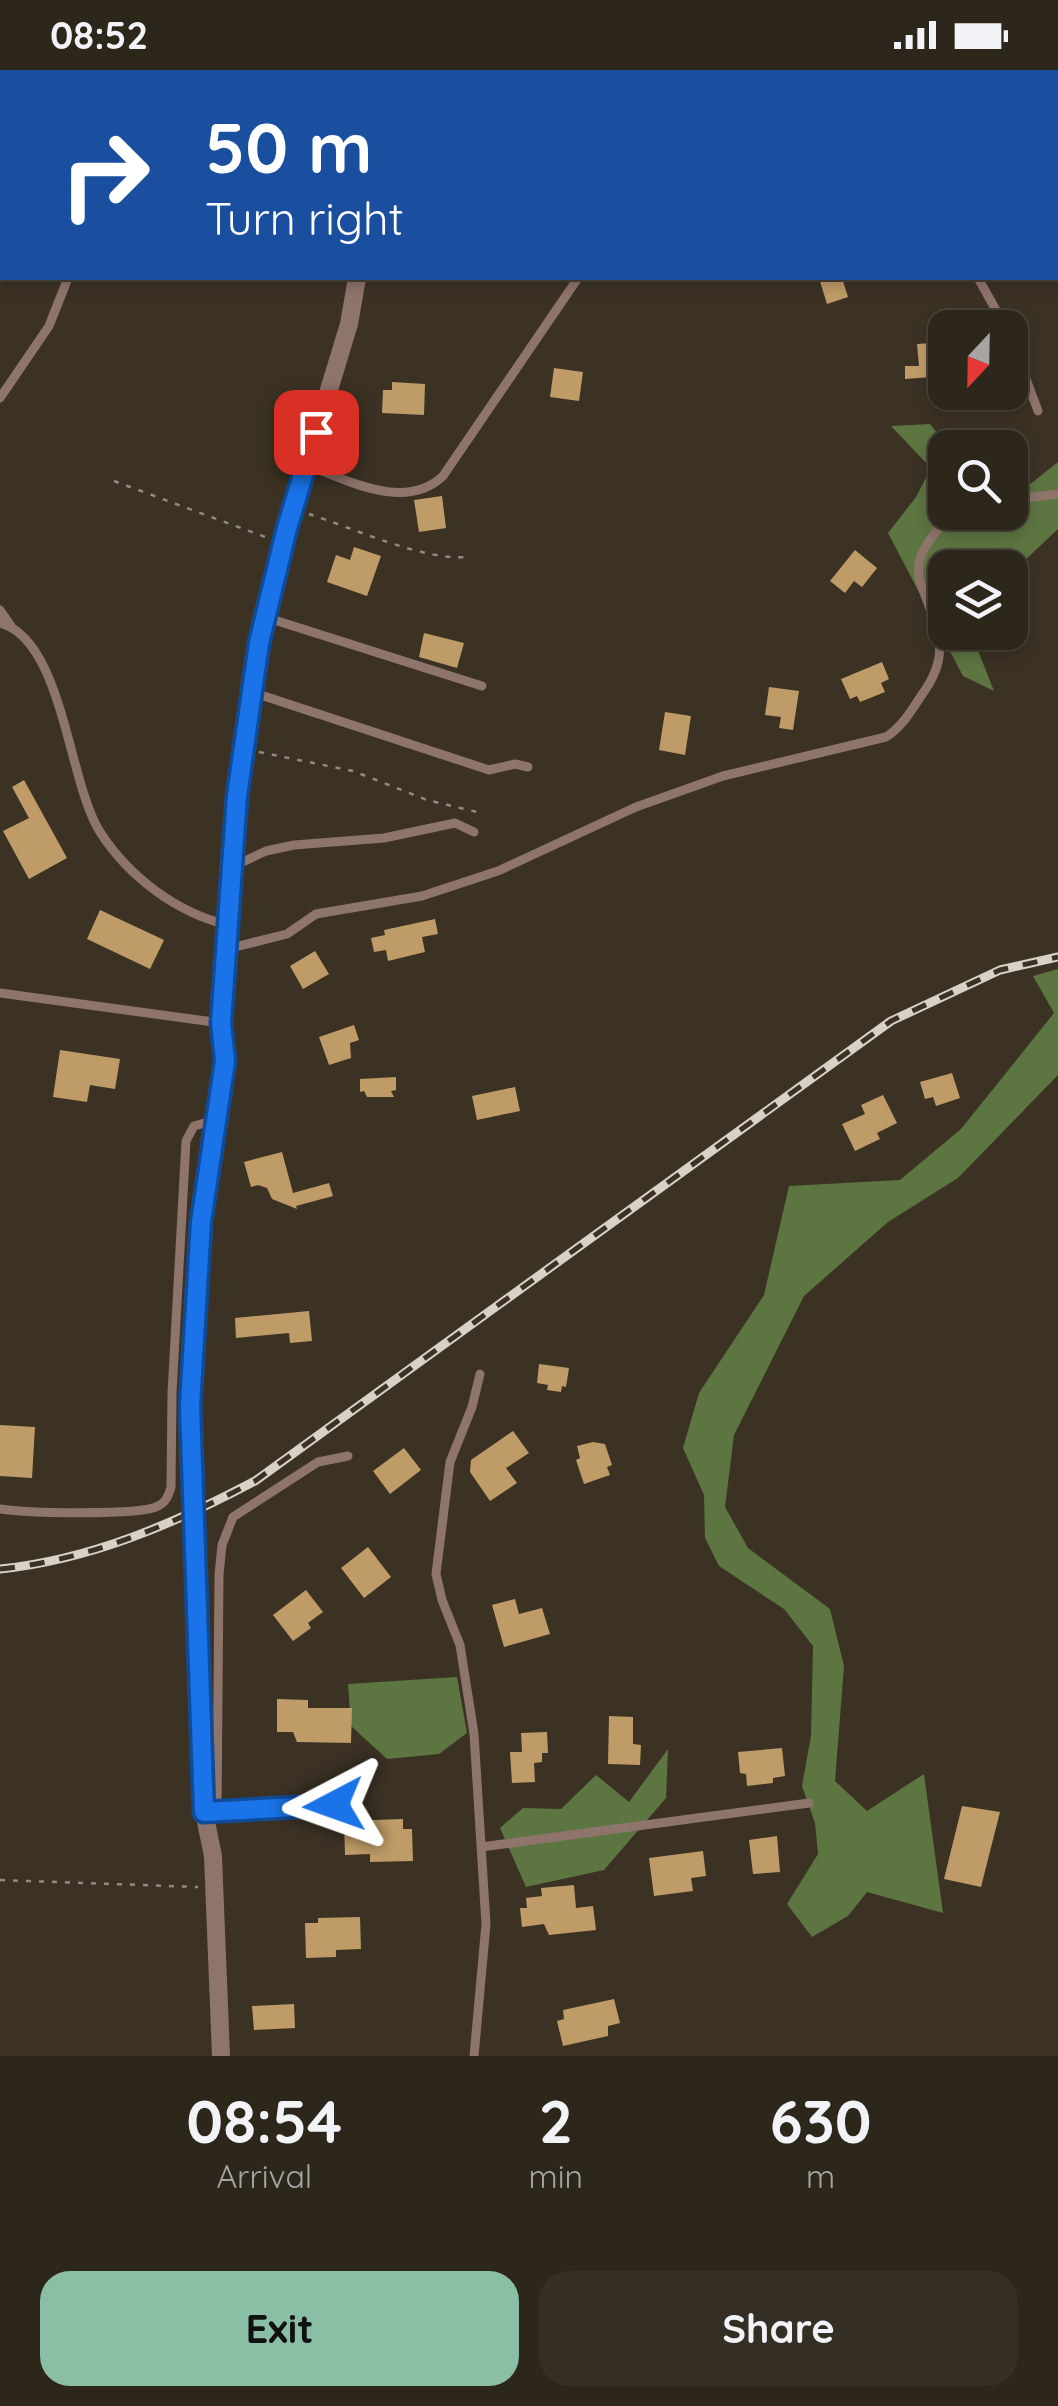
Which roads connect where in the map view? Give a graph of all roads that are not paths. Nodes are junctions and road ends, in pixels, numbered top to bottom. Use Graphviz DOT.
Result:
graph roads {
  1 [pos="67,280"];
  2 [pos="356,280"];
  3 [pos="577,280"];
  4 [pos="979,280"];
  5 [pos="996,310"];
  6 [pos="1028,384"];
  7 [pos="0,398"];
  8 [pos="1038,411"];
  9 [pos="306,465"];
  10 [pos="1058,494"];
  11 [pos="1028,498"];
  12 [pos="938,530"];
  13 [pos="0,610"];
  14 [pos="265,617"];
  15 [pos="5,624"];
  16 [pos="482,686"];
  17 [pos="252,692"];
  18 [pos="528,767"];
  19 [pos="474,832"];
  20 [pos="232,868"];
  21 [pos="228,926"];
  22 [pos="227,949"];
  23 [pos="0,993"];
  24 [pos="221,1023"];
  25 [pos="218,1120"];
  26 [pos="480,1374"];
  27 [pos="348,1456"];
  28 [pos="0,1510"];
  29 [pos="808,1803"];
  30 [pos="334,1805"];
  31 [pos="211,1813"];
  32 [pos="480,1847"];
  33 [pos="221,2056"];
  34 [pos="474,2056"];
  1 -- 7 [label="lane"];
  2 -- 9 [label="street"];
  3 -- 9 [label="lane"];
  4 -- 5 [label="lane"];
  6 -- 8 [label="lane"];
  9 -- 14 [label="street"];
  10 -- 11 [label="lane"];
  12 -- 22 [label="lane"];
  13 -- 15 [label="lane"];
  14 -- 16 [label="lane"];
  14 -- 17 [label="street"];
  15 -- 21 [label="lane"];
  17 -- 18 [label="lane"];
  17 -- 20 [label="street"];
  19 -- 20 [label="lane"];
  20 -- 21 [label="street"];
  21 -- 22 [label="street"];
  22 -- 24 [label="street"];
  23 -- 24 [label="lane"];
  24 -- 25 [label="street"];
  25 -- 28 [label="lane"];
  25 -- 31 [label="street"];
  26 -- 32 [label="lane"];
  27 -- 31 [label="lane"];
  29 -- 32 [label="lane"];
  30 -- 31 [label="lane"];
  31 -- 33 [label="street"];
  32 -- 34 [label="lane"];
}
